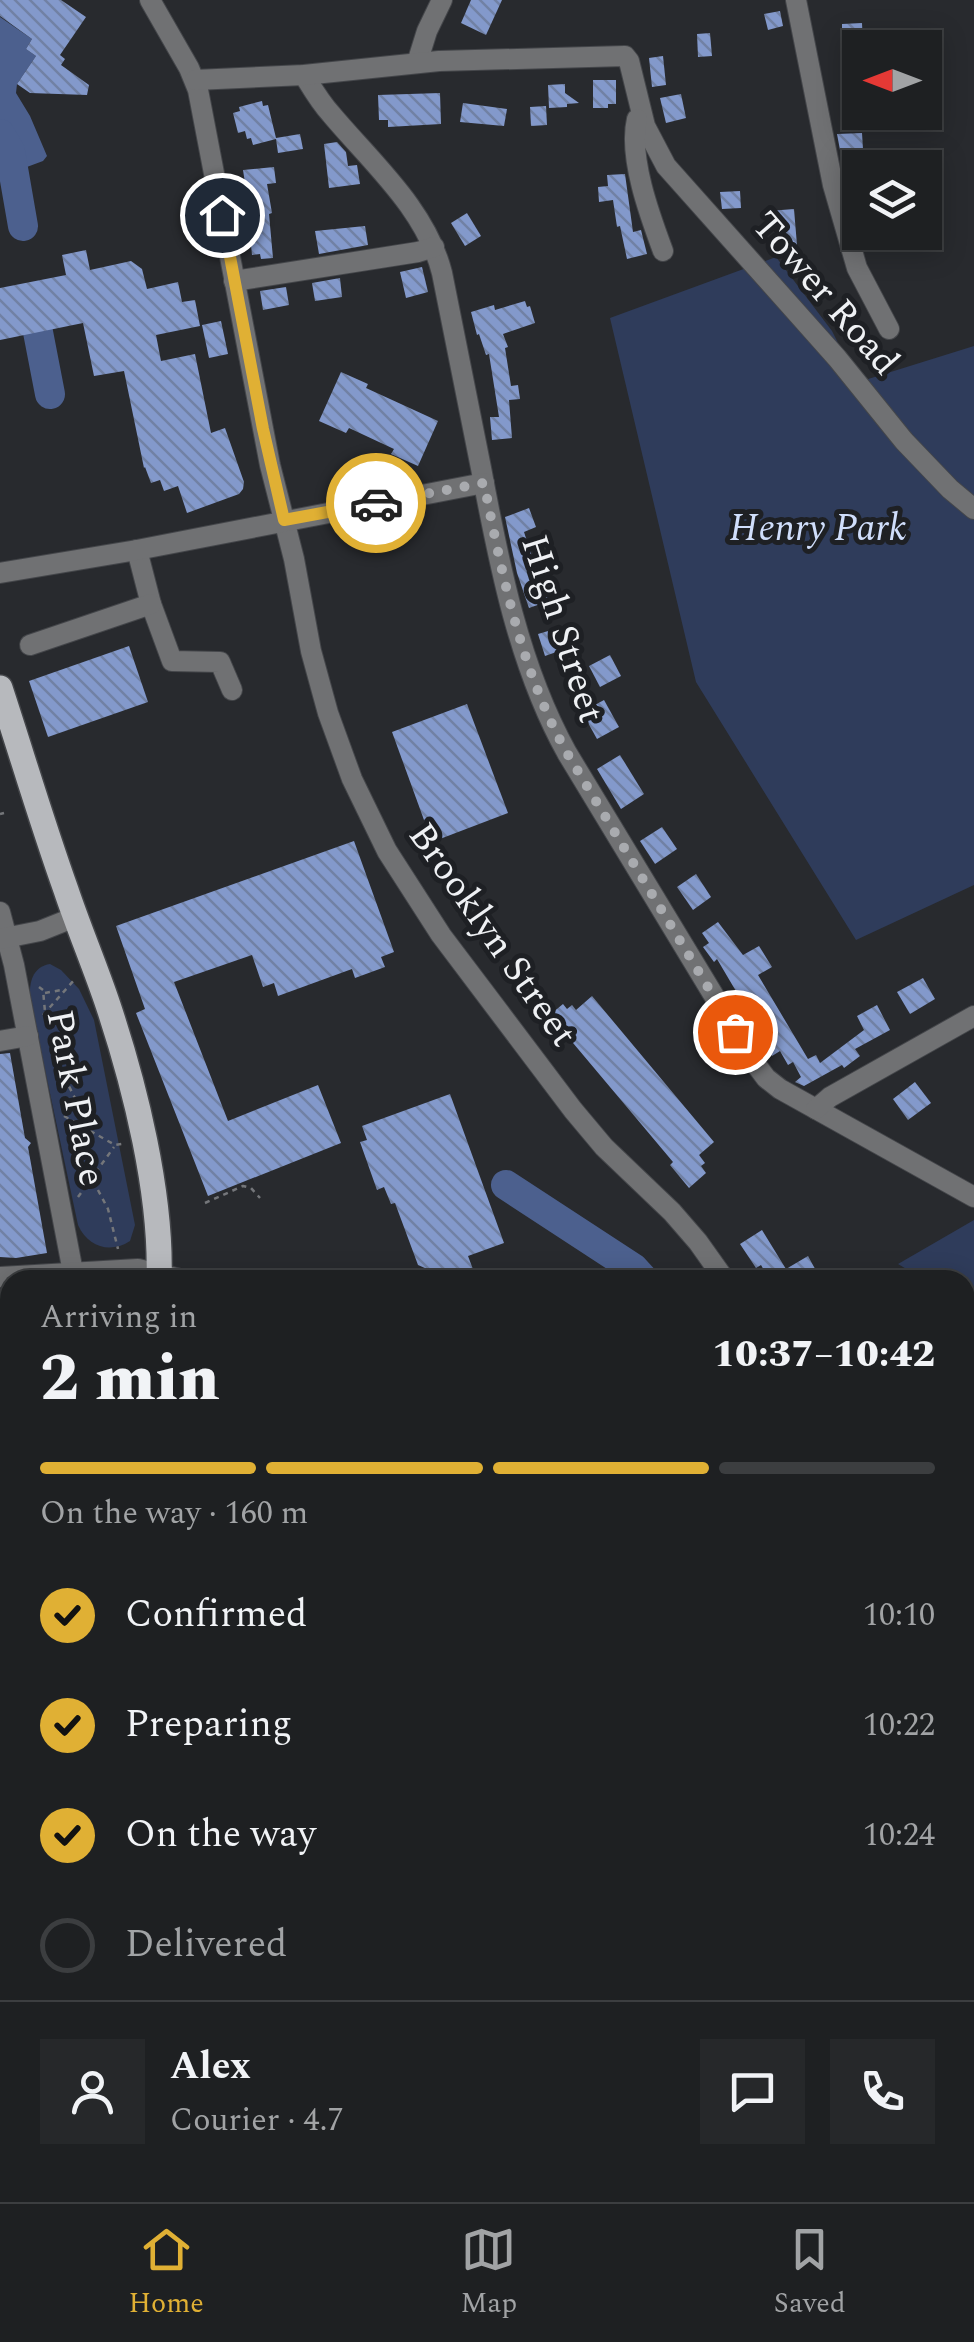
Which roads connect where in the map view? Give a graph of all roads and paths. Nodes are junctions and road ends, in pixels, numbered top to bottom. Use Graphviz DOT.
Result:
graph roads {
  1 [pos="150,0"];
  2 [pos="442,0"];
  3 [pos="796,0"];
  4 [pos="417,63"];
  5 [pos="304,75"];
  6 [pos="195,80"];
  7 [pos="640,113"];
  8 [pos="434,247"];
  9 [pos="663,251"];
  10 [pos="234,281"];
  11 [pos="889,328"];
  12 [pos="484,483"];
  13 [pos="974,508"];
  14 [pos="284,520"];
  15 [pos="137,550"];
  16 [pos="0,573"];
  17 [pos="151,604"];
  18 [pos="30,645"];
  19 [pos="0,688"];
  20 [pos="232,690"];
  21 [pos="0,912"];
  22 [pos="75,917"];
  23 [pos="4,939"];
  24 [pos="75,980"];
  25 [pos="31,984"];
  26 [pos="64,990"];
  27 [pos="43,993"];
  28 [pos="43,1015"];
  29 [pos="974,1016"];
  30 [pos="39,1031"];
  31 [pos="0,1041"];
  32 [pos="816,1109"];
  33 [pos="57,1112"];
  34 [pos="81,1126"];
  35 [pos="122,1144"];
  36 [pos="115,1145"];
  37 [pos="91,1179"];
  38 [pos="974,1197"];
  39 [pos="260,1198"];
  40 [pos="74,1202"];
  41 [pos="205,1203"];
  42 [pos="118,1249"];
  43 [pos="72,1270"];
  44 [pos="116,1270"];
  45 [pos="141,1270"];
  46 [pos="167,1270"];
  47 [pos="717,1270"];
  1 -- 6 [label="street, Brooklyn Street"];
  2 -- 4 [label="street"];
  3 -- 11 [label="street"];
  4 -- 5 [label="street"];
  4 -- 7 [label="street"];
  5 -- 6 [label="street"];
  5 -- 8 [label="street, High Street"];
  6 -- 10 [label="street, Brooklyn Street"];
  7 -- 9 [label="street"];
  7 -- 13 [label="street, Tower Road"];
  8 -- 10 [label="street"];
  8 -- 12 [label="street, High Street"];
  10 -- 14 [label="street, Brooklyn Street"];
  12 -- 14 [label="street"];
  12 -- 32 [label="street, High Street"];
  14 -- 15 [label="street"];
  14 -- 47 [label="street, Brooklyn Street"];
  15 -- 16 [label="street"];
  15 -- 17 [label="street"];
  17 -- 18 [label="street"];
  17 -- 20 [label="street"];
  19 -- 22 [label="main road"];
  21 -- 23 [label="street, Park Place"];
  22 -- 23 [label="street"];
  22 -- 46 [label="main road"];
  23 -- 30 [label="street, Park Place"];
  24 -- 26 [label="path"];
  25 -- 27 [label="path"];
  26 -- 27 [label="path"];
  26 -- 28 [label="path"];
  27 -- 28 [label="path"];
  28 -- 30 [label="path"];
  29 -- 32 [label="street"];
  30 -- 31 [label="street"];
  30 -- 34 [label="path"];
  30 -- 43 [label="street, Park Place"];
  32 -- 38 [label="street, High Street"];
  33 -- 34 [label="path"];
  34 -- 36 [label="path"];
  34 -- 37 [label="path"];
  35 -- 36 [label="path"];
  36 -- 37 [label="path"];
  37 -- 40 [label="path"];
  37 -- 42 [label="path"];
  39 -- 41 [label="path"];
  44 -- 45 [label="street"];
}
